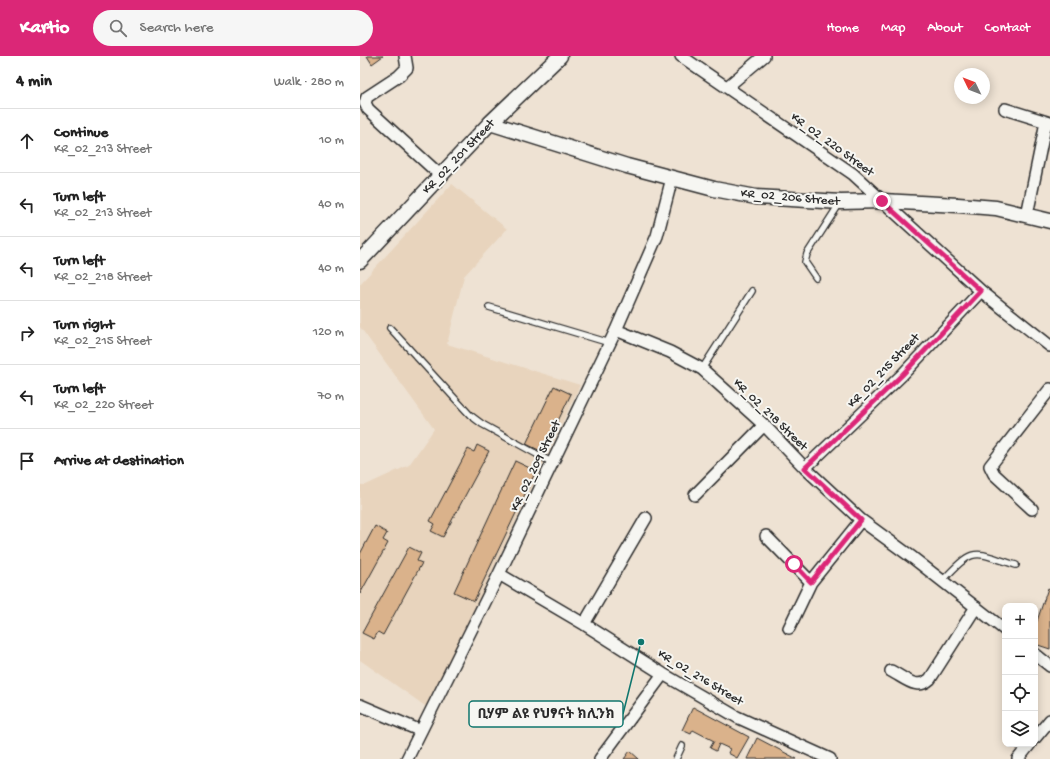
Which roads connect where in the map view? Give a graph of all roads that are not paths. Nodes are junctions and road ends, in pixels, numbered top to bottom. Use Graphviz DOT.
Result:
graph roads {
  1 [pos="405,56"];
  2 [pos="560,56"];
  3 [pos="681,56"];
  4 [pos="764,56"];
  5 [pos="727,87"];
  6 [pos="1005,109"];
  7 [pos="1048,122"];
  8 [pos="490,123"];
  9 [pos="440,176"];
  10 [pos="672,178"];
  11 [pos="882,201"];
  12 [pos="841,202"];
  13 [pos="1027,216"];
  14 [pos="1050,221"];
  15 [pos="360,261"];
  16 [pos="816,278"];
  17 [pos="752,291"];
  18 [pos="981,291"];
  19 [pos="489,307"];
  20 [pos="390,328"];
  21 [pos="616,330"];
  22 [pos="610,343"];
  23 [pos="1050,346"];
  24 [pos="702,368"];
  25 [pos="1050,389"];
  26 [pos="764,425"];
  27 [pos="553,463"];
  28 [pos="805,468"];
  29 [pos="695,495"];
  30 [pos="1032,509"];
  31 [pos="646,518"];
  32 [pos="861,520"];
  33 [pos="766,536"];
  34 [pos="1016,565"];
  35 [pos="499,574"];
  36 [pos="943,580"];
  37 [pos="811,582"];
  38 [pos="976,607"];
  39 [pos="584,624"];
  40 [pos="789,628"];
  41 [pos="1002,628"];
  42 [pos="1038,656"];
  43 [pos="1050,666"];
  44 [pos="891,671"];
  45 [pos="663,674"];
  46 [pos="360,705"];
  47 [pos="1050,720"];
  48 [pos="421,731"];
  49 [pos="1038,734"];
  50 [pos="682,746"];
  51 [pos="1028,747"];
  52 [pos="408,759"];
  53 [pos="600,759"];
  54 [pos="676,759"];
  55 [pos="830,759"];
  56 [pos="1018,759"];
  1 -- 9 [label="street"];
  2 -- 8 [label="street, KR_02_201 Street"];
  3 -- 5 [label="street, KR_02_220 Street"];
  4 -- 5 [label="street"];
  5 -- 11 [label="street, KR_02_220 Street"];
  6 -- 7 [label="street"];
  7 -- 13 [label="street"];
  8 -- 9 [label="street, KR_02_201 Street"];
  8 -- 10 [label="street, KR_02_206 Street"];
  9 -- 15 [label="street, KR_02_201 Street"];
  10 -- 12 [label="street, KR_02_206 Street"];
  10 -- 21 [label="street, KR_02_209 Street"];
  11 -- 12 [label="street, KR_02_206 Street"];
  11 -- 13 [label="street, KR_02_206 Street"];
  11 -- 18 [label="street, KR_02_220 Street"];
  12 -- 16 [label="lane"];
  13 -- 14 [label="street, KR_02_206 Street"];
  17 -- 24 [label="lane"];
  18 -- 23 [label="street, KR_02_220 Street"];
  18 -- 28 [label="street, KR_02_215 Street"];
  19 -- 22 [label="lane"];
  20 -- 27 [label="lane"];
  21 -- 22 [label="street, KR_02_209 Street"];
  21 -- 24 [label="street, KR_02_218 Street"];
  22 -- 27 [label="street, KR_02_209 Street"];
  24 -- 26 [label="street, KR_02_218 Street"];
  25 -- 30 [label="street"];
  26 -- 28 [label="street, KR_02_218 Street"];
  26 -- 29 [label="street"];
  27 -- 35 [label="street, KR_02_209 Street"];
  28 -- 32 [label="street, KR_02_218 Street"];
  31 -- 39 [label="street"];
  32 -- 36 [label="street, KR_02_218 Street"];
  32 -- 37 [label="street"];
  33 -- 37 [label="street"];
  34 -- 36 [label="lane"];
  35 -- 39 [label="street, KR_02_216 Street"];
  35 -- 48 [label="street, KR_02_209 Street"];
  36 -- 38 [label="street, KR_02_218 Street"];
  37 -- 40 [label="street"];
  38 -- 41 [label="street, KR_02_218 Street"];
  38 -- 44 [label="street"];
  39 -- 45 [label="street, KR_02_216 Street"];
  42 -- 43 [label="street"];
  45 -- 53 [label="street"];
  45 -- 55 [label="street, KR_02_216 Street"];
  46 -- 48 [label="street"];
  47 -- 49 [label="street"];
  48 -- 52 [label="street, KR_02_209 Street"];
  50 -- 54 [label="lane"];
  51 -- 56 [label="street"];
}
